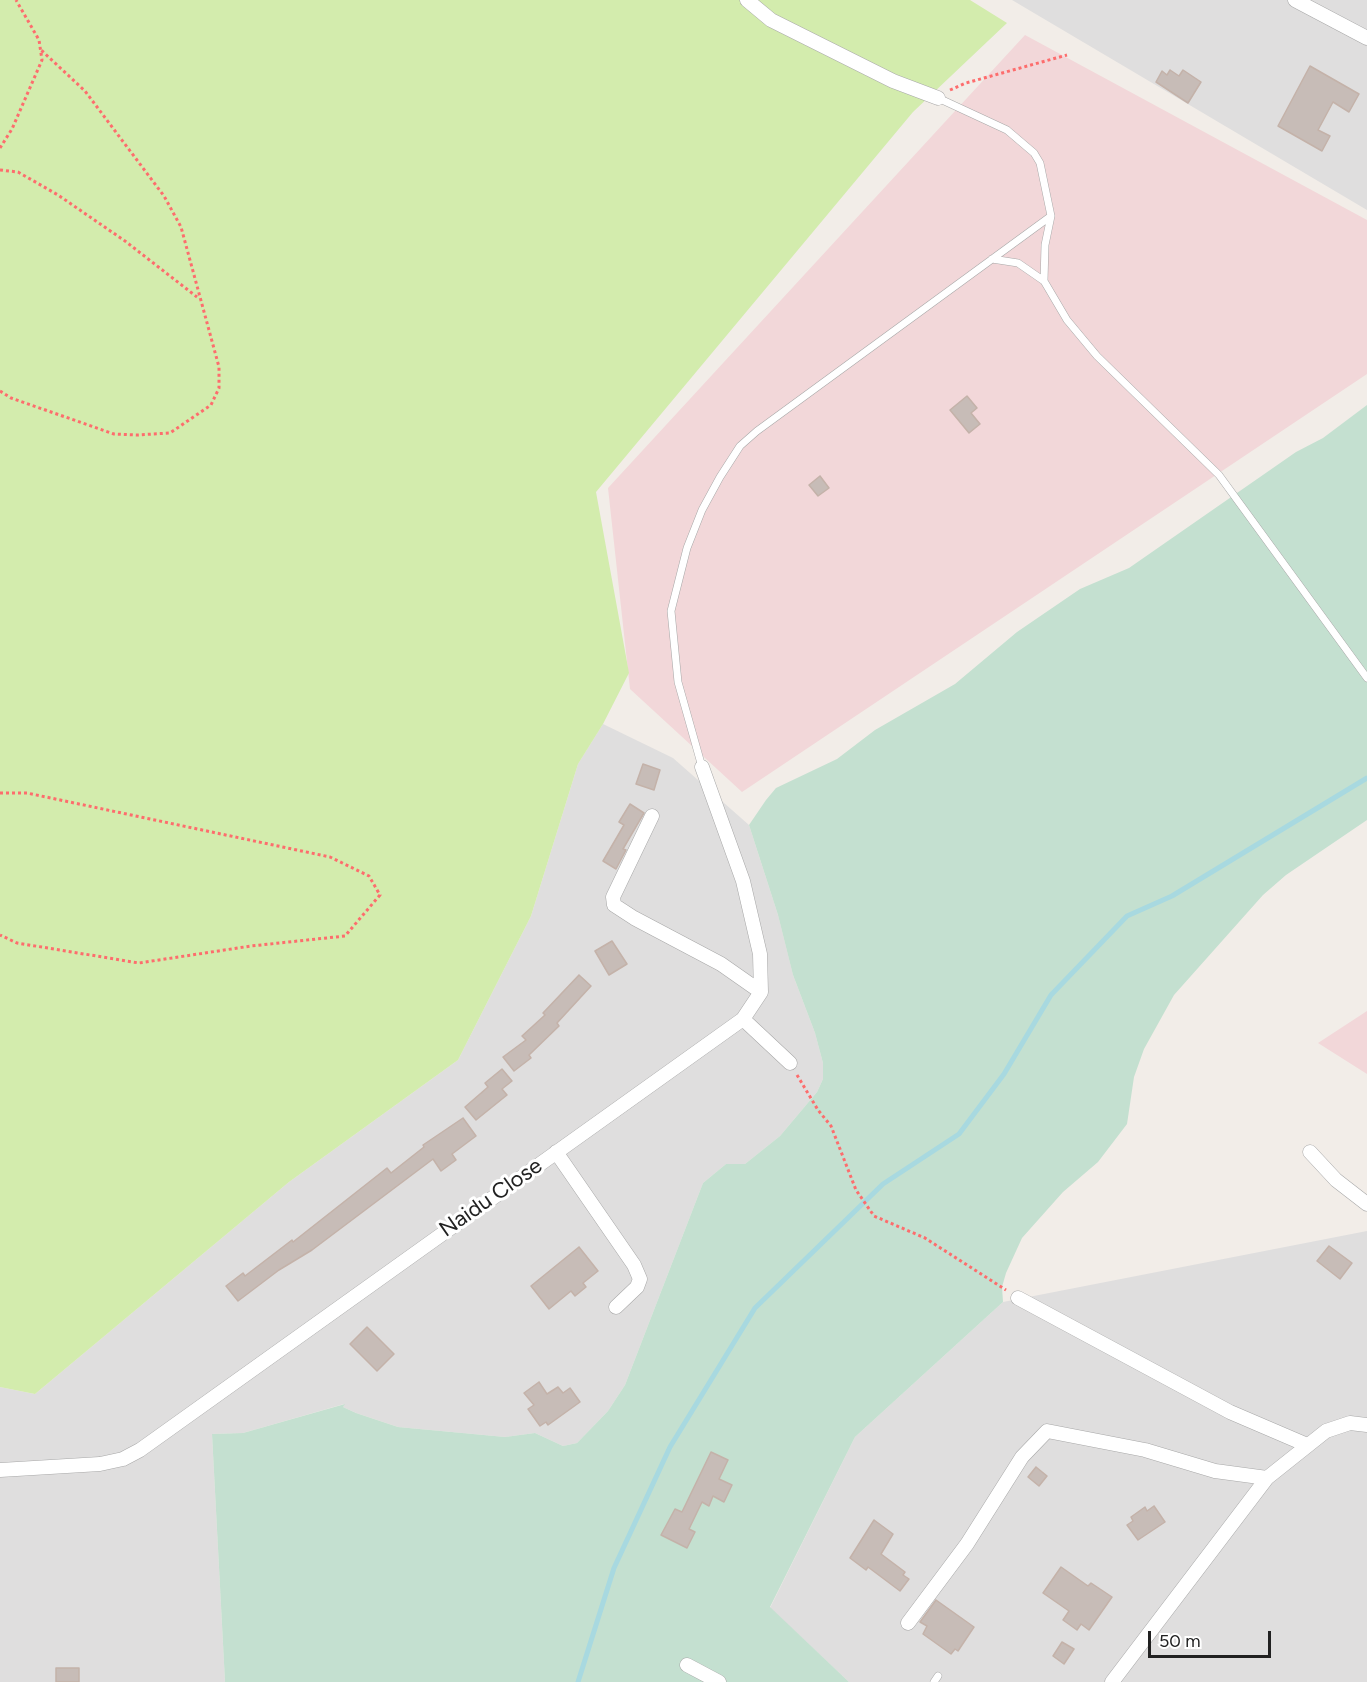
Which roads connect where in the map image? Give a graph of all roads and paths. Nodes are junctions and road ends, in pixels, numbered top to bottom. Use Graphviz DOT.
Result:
graph roads {
  1 [pos="16,0"];
  2 [pos="747,0"];
  3 [pos="1295,0"];
  4 [pos="1367,38"];
  5 [pos="40,49"];
  6 [pos="1067,55"];
  7 [pos="938,98"];
  8 [pos="0,148"];
  9 [pos="0,170"];
  10 [pos="1051,216"];
  11 [pos="992,259"];
  12 [pos="1044,281"];
  13 [pos="199,298"];
  14 [pos="0,391"];
  15 [pos="1367,678"];
  16 [pos="702,766"];
  17 [pos="0,794"];
  18 [pos="652,816"];
  19 [pos="0,935"];
  20 [pos="761,992"];
  21 [pos="743,1019"];
  22 [pos="790,1063"];
  23 [pos="556,1152"];
  24 [pos="1310,1152"];
  25 [pos="1367,1204"];
  26 [pos="1018,1298"];
  27 [pos="616,1307"];
  28 [pos="1367,1425"];
  29 [pos="1307,1445"];
  30 [pos="0,1470"];
  31 [pos="1267,1478"];
  32 [pos="908,1623"];
  33 [pos="687,1665"];
  34 [pos="719,1682"];
  35 [pos="1112,1682"];
  1 -- 5 [label="path"];
  2 -- 7 [label="street"];
  3 -- 4 [label="street"];
  5 -- 8 [label="path"];
  5 -- 13 [label="path"];
  6 -- 7 [label="path"];
  7 -- 10 [label="lane"];
  9 -- 13 [label="path"];
  10 -- 11 [label="lane"];
  10 -- 12 [label="lane"];
  11 -- 12 [label="lane"];
  11 -- 16 [label="lane"];
  12 -- 15 [label="lane"];
  13 -- 14 [label="path"];
  16 -- 20 [label="street"];
  17 -- 19 [label="path"];
  18 -- 20 [label="street"];
  20 -- 21 [label="street, Naidu Close"];
  21 -- 22 [label="street"];
  21 -- 23 [label="street, Naidu Close"];
  22 -- 26 [label="path"];
  23 -- 27 [label="street"];
  23 -- 30 [label="street, Naidu Close"];
  24 -- 25 [label="street"];
  26 -- 29 [label="street"];
  28 -- 29 [label="street"];
  29 -- 31 [label="street"];
  31 -- 32 [label="street"];
  31 -- 35 [label="street"];
  33 -- 34 [label="street"];
}
